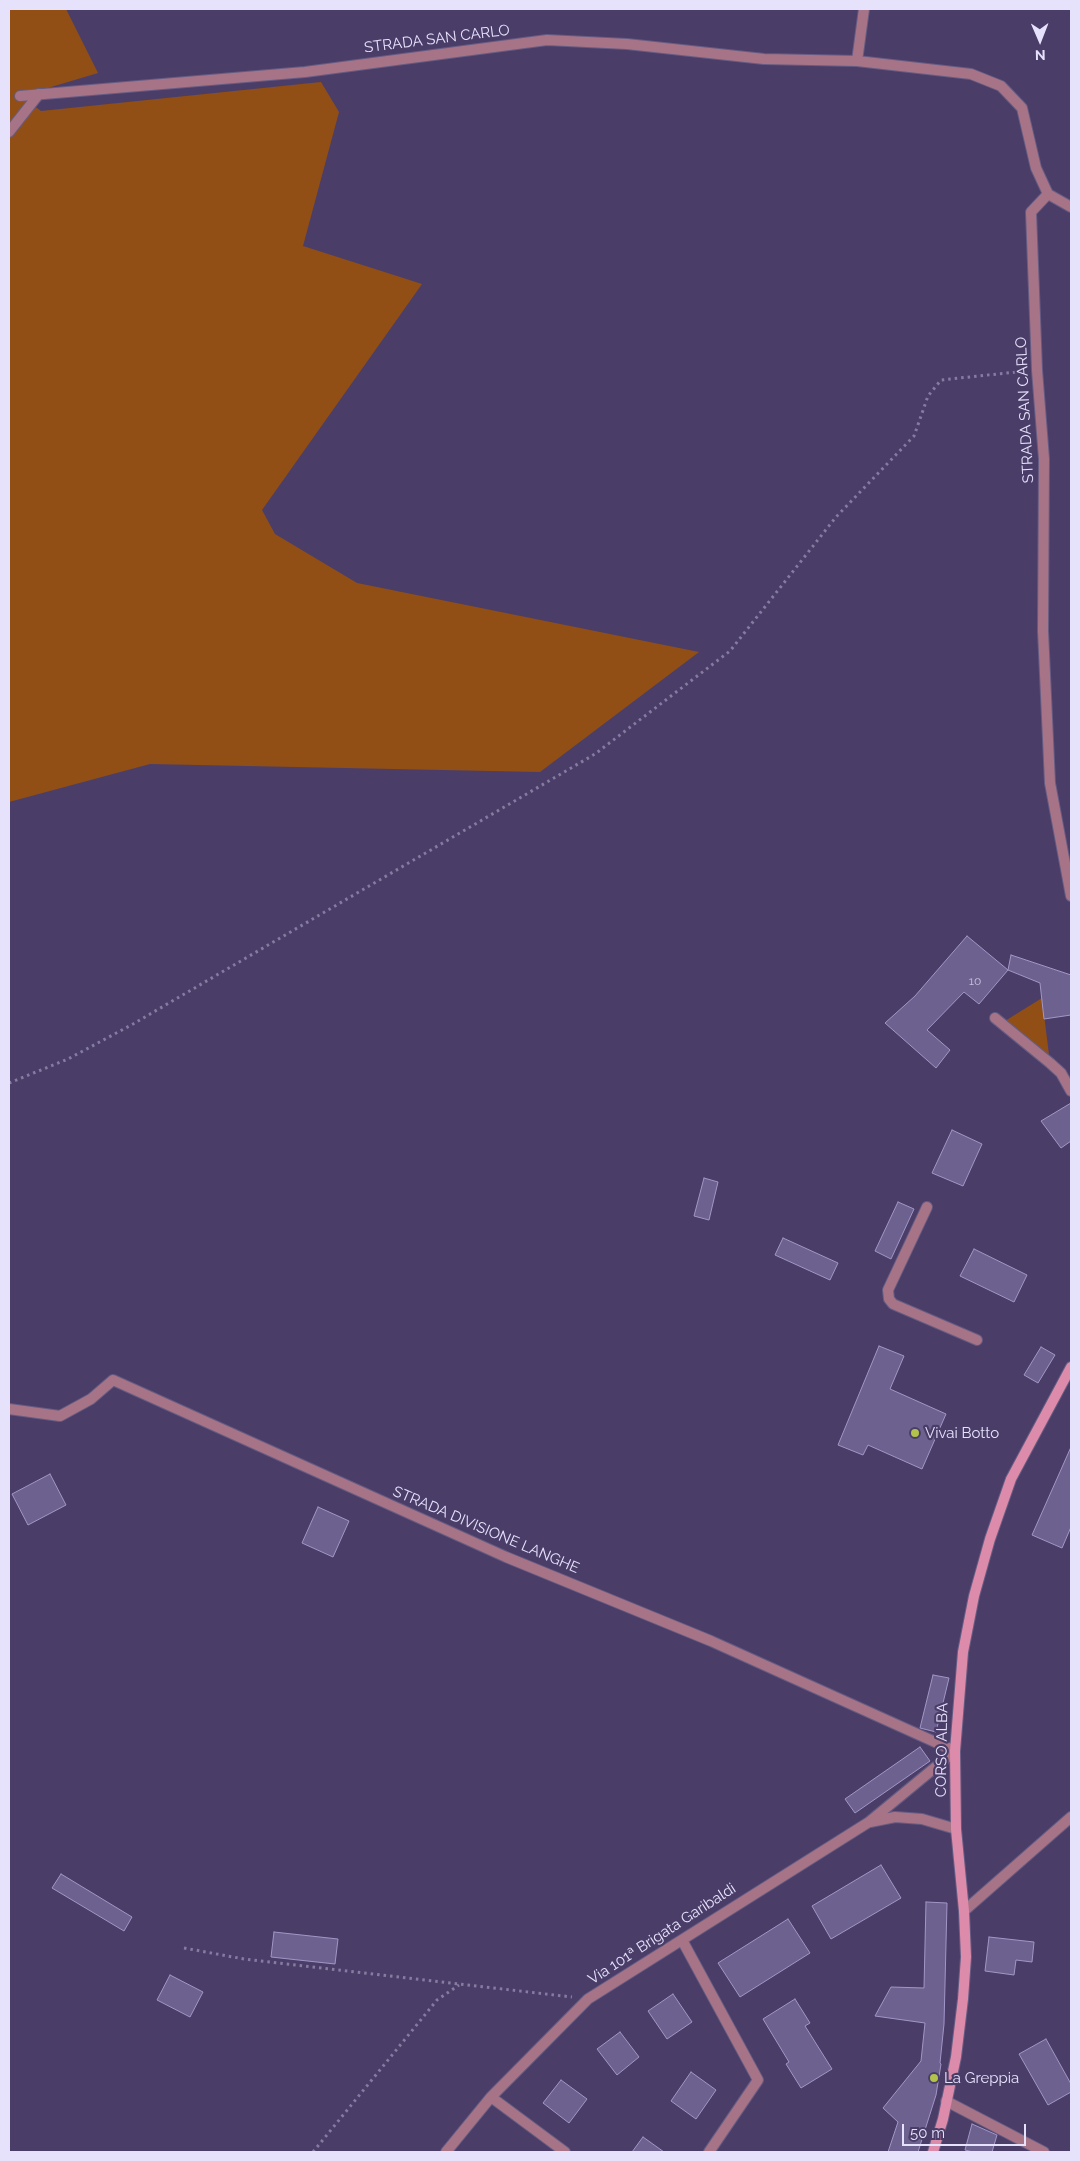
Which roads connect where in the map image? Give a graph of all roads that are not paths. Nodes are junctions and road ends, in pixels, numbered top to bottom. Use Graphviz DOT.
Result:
graph roads {
  1 [pos="864,9"];
  2 [pos="857,62"];
  3 [pos="40,94"];
  4 [pos="20,96"];
  5 [pos="9,132"];
  6 [pos="1048,194"];
  7 [pos="1071,207"];
  8 [pos="1071,896"];
  9 [pos="995,1018"];
  10 [pos="1071,1092"];
  11 [pos="926,1207"];
  12 [pos="977,1340"];
  13 [pos="1071,1367"];
  14 [pos="9,1409"];
  15 [pos="955,1751"];
  16 [pos="1071,1817"];
  17 [pos="869,1822"];
  18 [pos="956,1829"];
  19 [pos="964,1911"];
  20 [pos="682,1940"];
  21 [pos="490,2097"];
  22 [pos="946,2101"];
  23 [pos="446,2152"];
  24 [pos="565,2152"];
  25 [pos="709,2152"];
  26 [pos="933,2152"];
  27 [pos="1044,2152"];
  1 -- 2 [label="street"];
  2 -- 3 [label="street, STRADA SAN CARLO"];
  2 -- 6 [label="street, STRADA SAN CARLO"];
  3 -- 4 [label="street, STRADA SAN CARLO"];
  3 -- 5 [label="street"];
  6 -- 7 [label="street"];
  6 -- 8 [label="street, STRADA SAN CARLO"];
  9 -- 10 [label="street"];
  11 -- 12 [label="street"];
  13 -- 15 [label="street, CORSO ALBA"];
  14 -- 15 [label="street, STRADA DIVISIONE LANGHE"];
  15 -- 17 [label="street, Via 101ª Brigata Garibaldi"];
  15 -- 18 [label="street, CORSO ALBA"];
  16 -- 19 [label="street"];
  17 -- 18 [label="street, Via 101ª Brigata Garibaldi"];
  17 -- 20 [label="street, Via 101ª Brigata Garibaldi"];
  18 -- 19 [label="street, CORSO ALBA"];
  19 -- 22 [label="street, CORSO ALBA"];
  20 -- 21 [label="street, Via 101ª Brigata Garibaldi"];
  20 -- 25 [label="street"];
  21 -- 23 [label="street, Via 101ª Brigata Garibaldi"];
  21 -- 24 [label="street"];
  22 -- 26 [label="street, CORSO ALBA"];
  22 -- 27 [label="street"];
}
